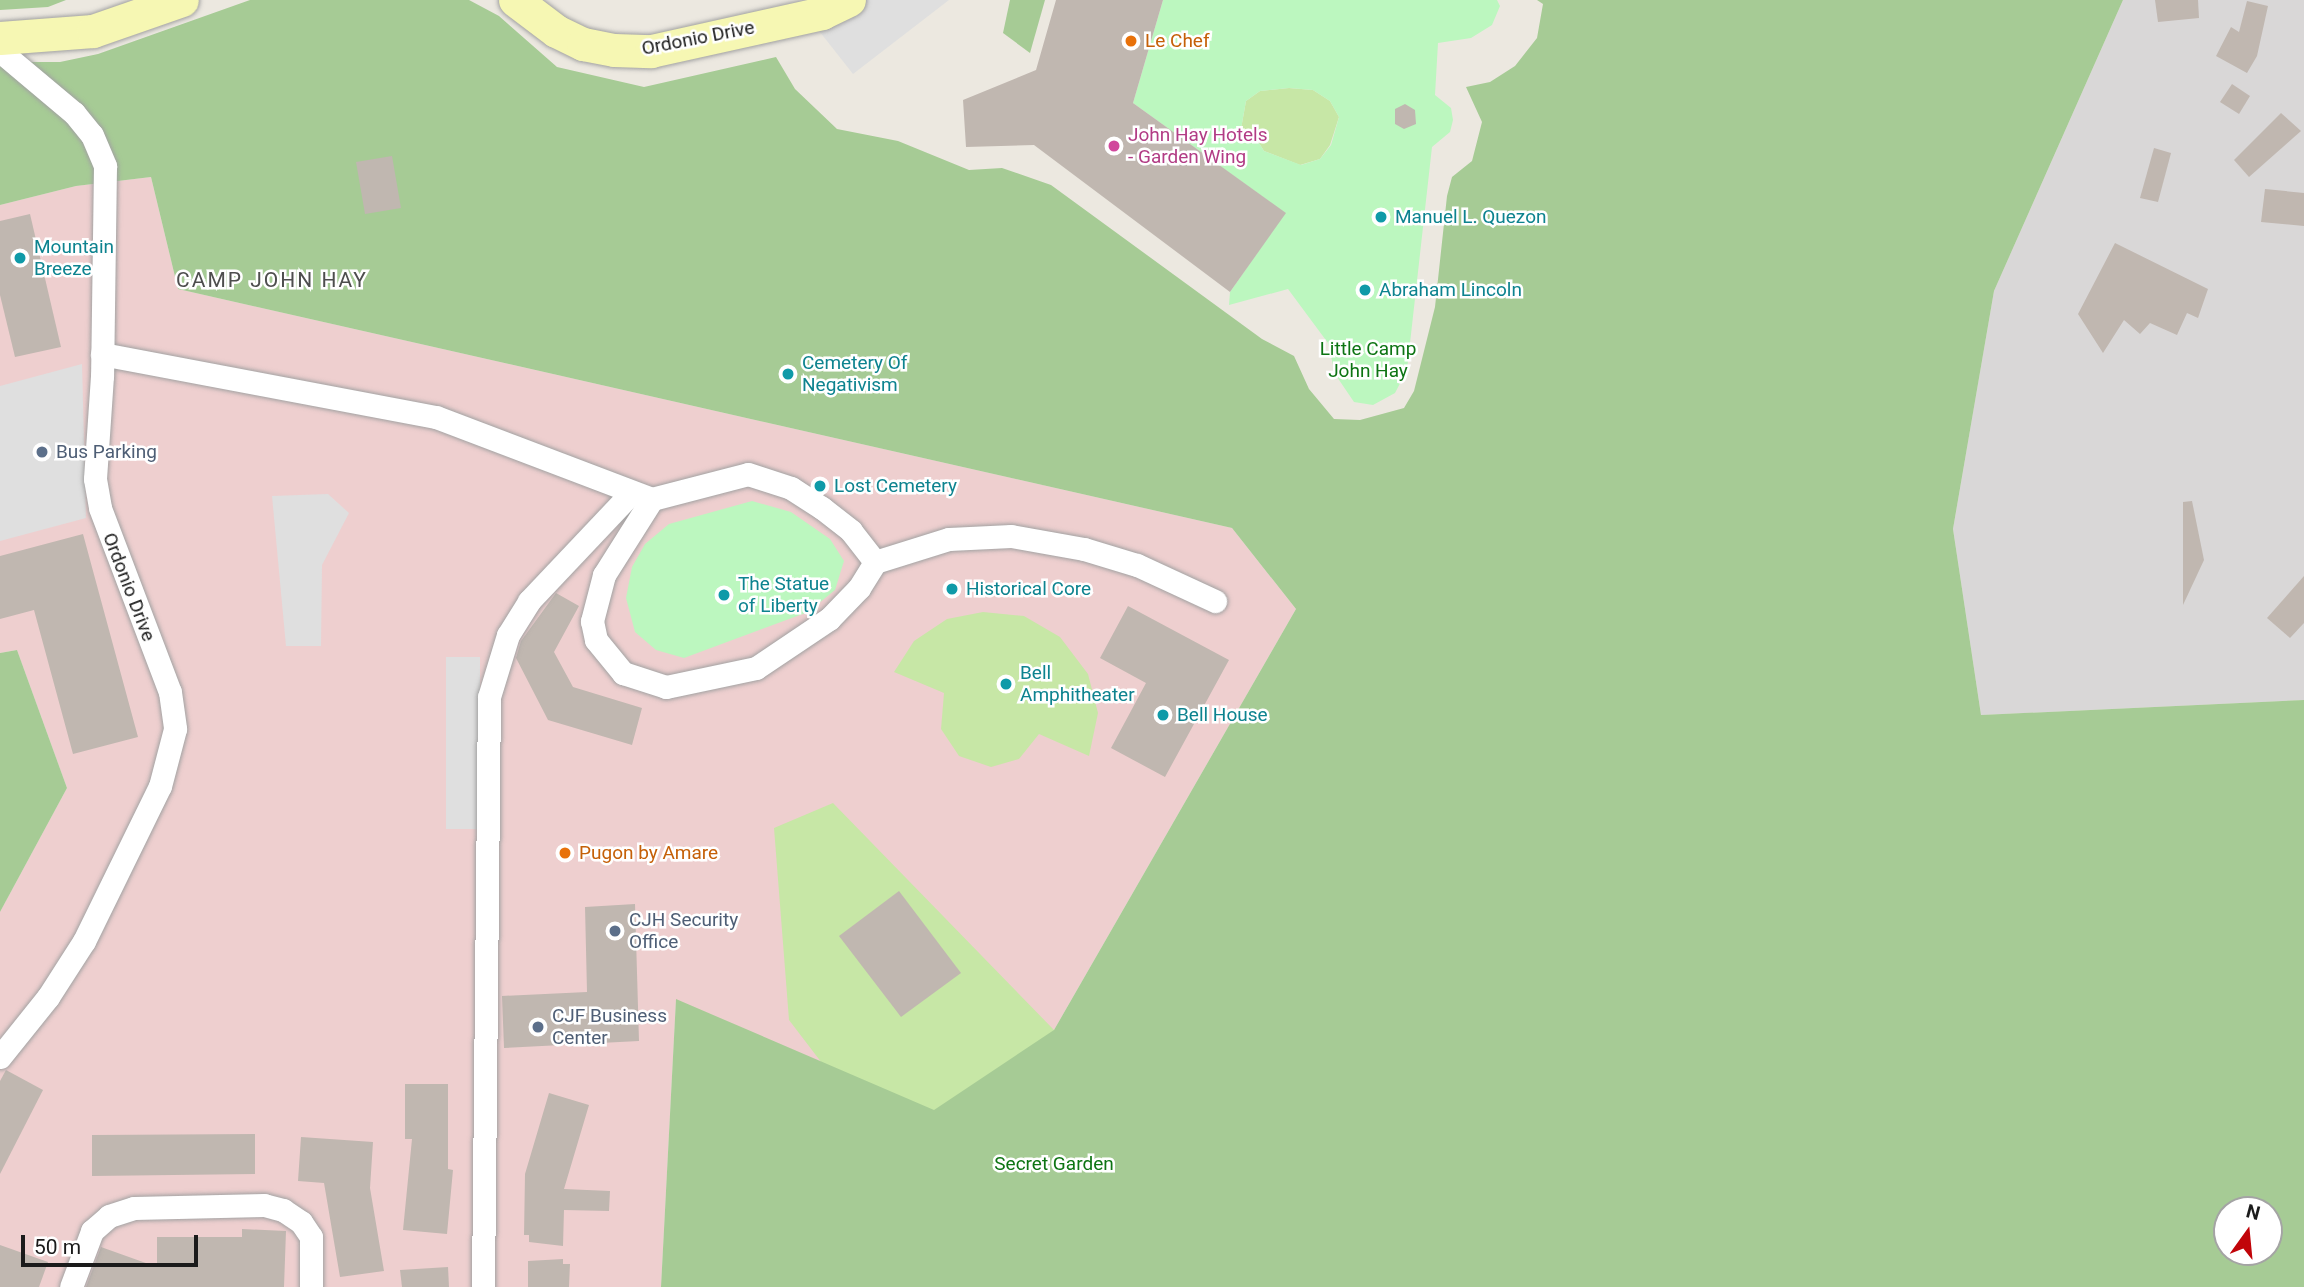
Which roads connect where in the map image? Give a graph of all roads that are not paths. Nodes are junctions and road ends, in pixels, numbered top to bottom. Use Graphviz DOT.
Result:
graph roads {
  1 [pos="182,0"];
  2 [pos="515,0"];
  3 [pos="849,0"];
  4 [pos="8,42"];
  5 [pos="102,354"];
  6 [pos="641,496"];
  7 [pos="875,562"];
  8 [pos="1215,601"];
  9 [pos="0,1057"];
  10 [pos="71,1287"];
  11 [pos="311,1287"];
  12 [pos="483,1287"];
  1 -- 4 [label="street, Ordonio Drive"];
  2 -- 3 [label="street, Ordonio Drive"];
  4 -- 5 [label="street, Ordonio Drive"];
  5 -- 6 [label="street"];
  5 -- 9 [label="street, Ordonio Drive"];
  6 -- 7 [label="street"];
  6 -- 7 [label="street"];
  6 -- 12 [label="street"];
  7 -- 8 [label="street"];
  10 -- 11 [label="street"];
}
